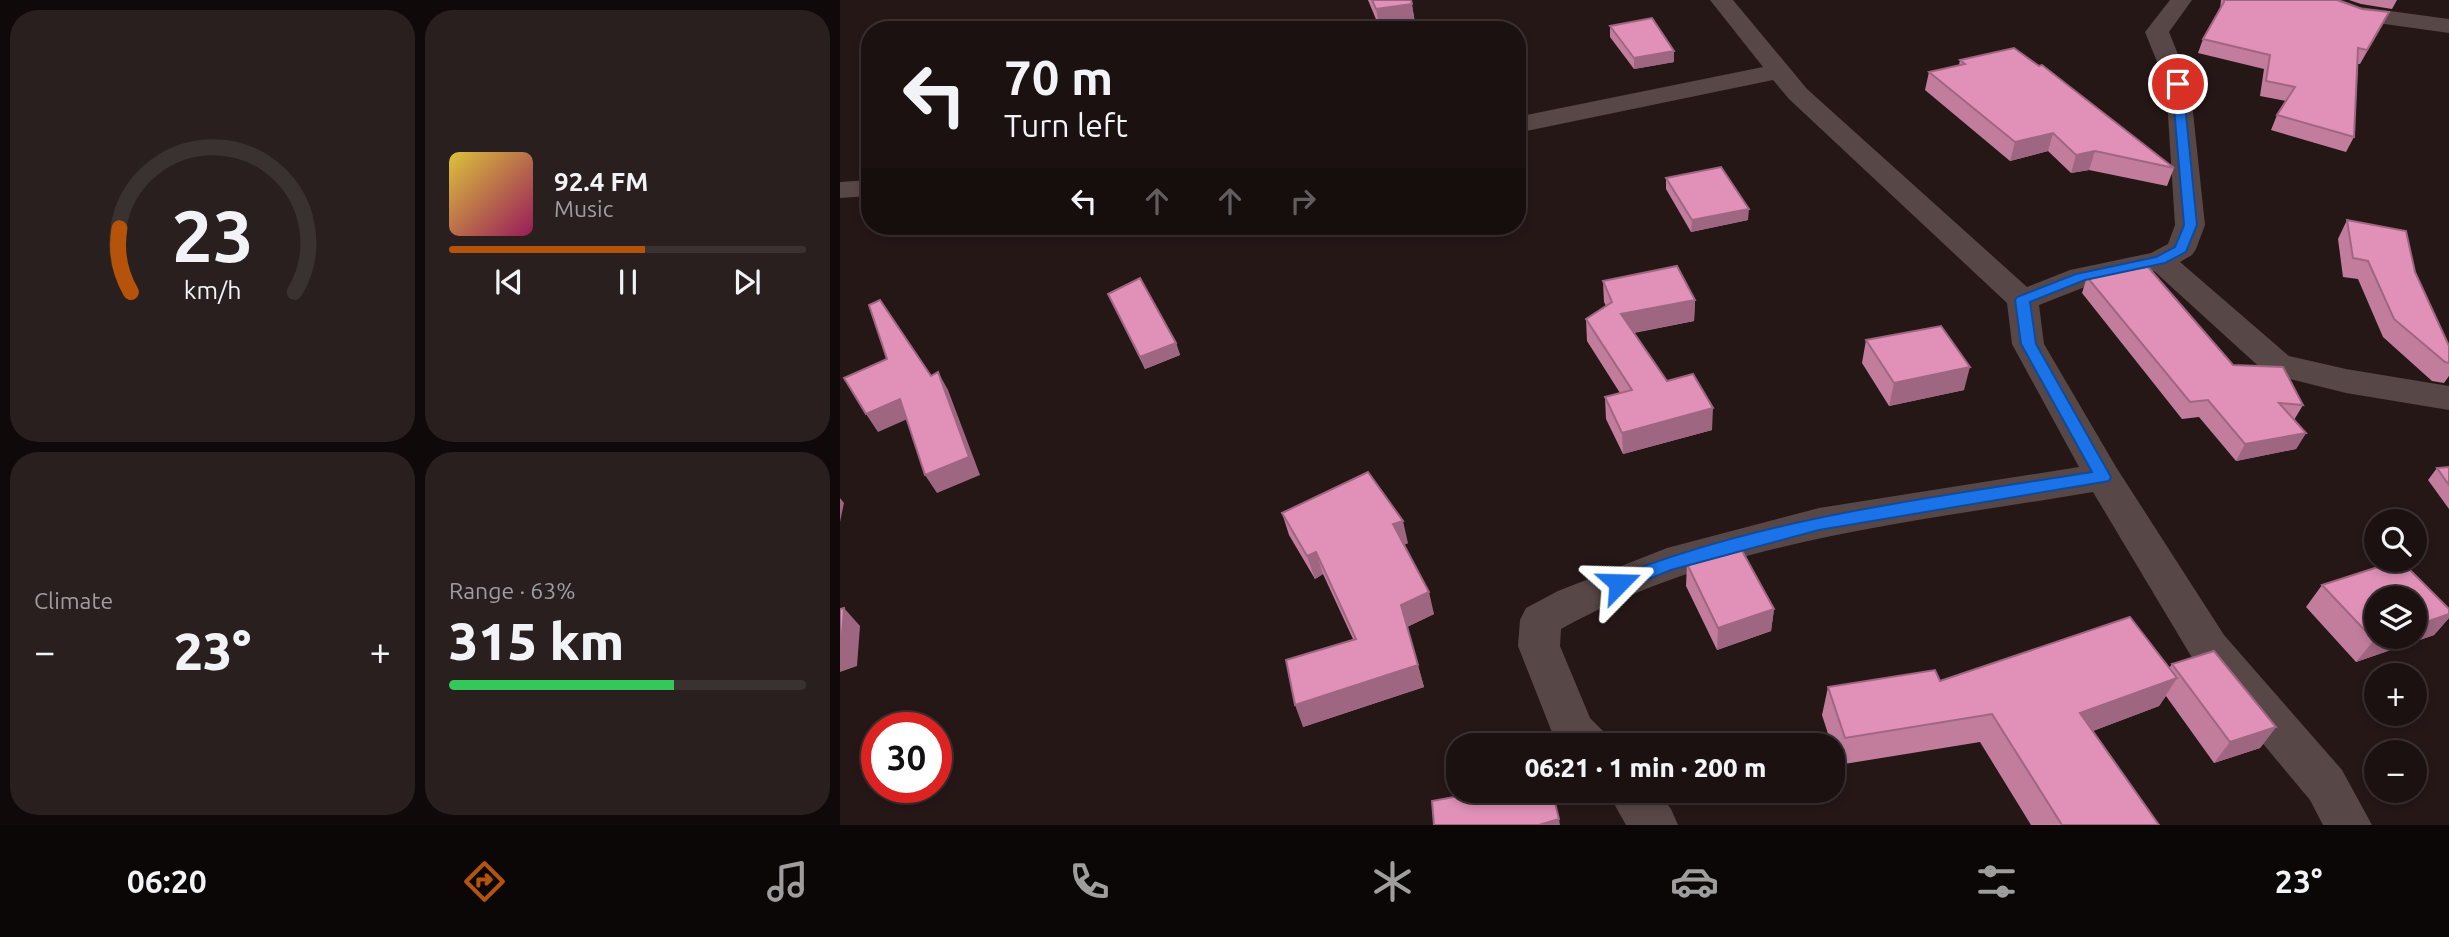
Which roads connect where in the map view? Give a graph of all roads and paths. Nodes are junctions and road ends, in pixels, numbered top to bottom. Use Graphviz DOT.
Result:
graph roads {
  1 [pos="1721,0"];
  2 [pos="2181,0"];
  3 [pos="2322,0"];
  4 [pos="2449,26"];
  5 [pos="1779,71"];
  6 [pos="1526,123"];
  7 [pos="861,189"];
  8 [pos="840,190"];
  9 [pos="2160,260"];
  10 [pos="2022,300"];
  11 [pos="2449,398"];
  12 [pos="2103,477"];
  13 [pos="1575,733"];
  14 [pos="1638,803"];
  15 [pos="1654,825"];
  16 [pos="2348,825"];
  1 -- 5 [label="street"];
  2 -- 9 [label="street"];
  3 -- 4 [label="street"];
  5 -- 6 [label="street"];
  5 -- 10 [label="street"];
  7 -- 8 [label="street"];
  9 -- 10 [label="street"];
  9 -- 11 [label="street"];
  10 -- 12 [label="street"];
  12 -- 13 [label="street"];
  12 -- 16 [label="street"];
  14 -- 15 [label="street"];
}
